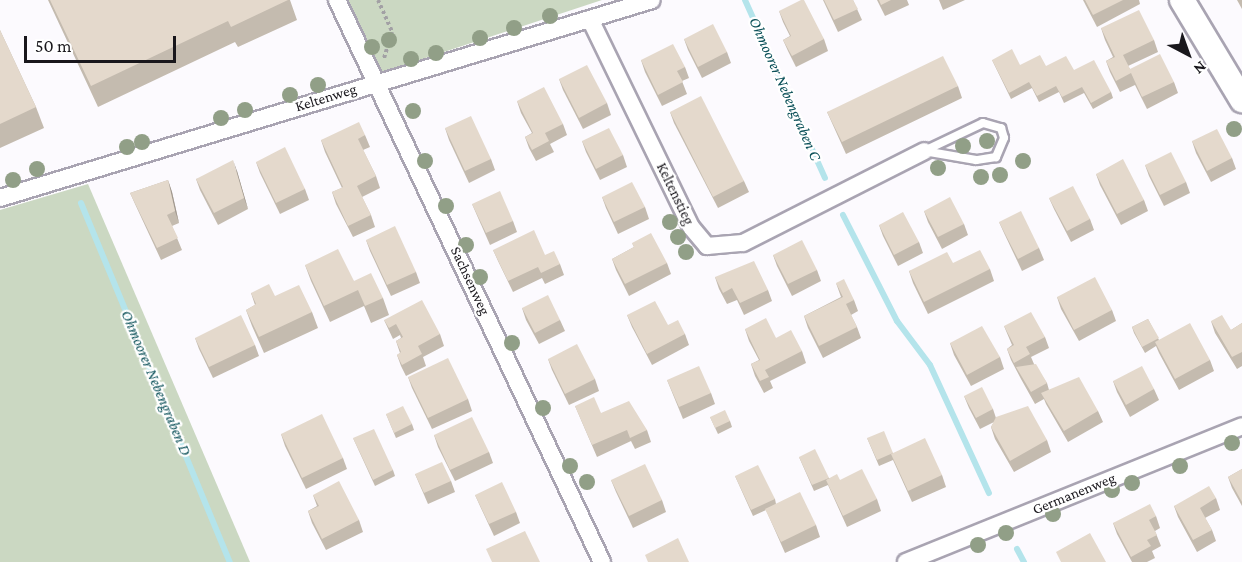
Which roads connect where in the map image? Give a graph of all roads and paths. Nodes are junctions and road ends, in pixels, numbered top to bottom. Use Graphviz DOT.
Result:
graph roads {
  1 [pos="338,0"];
  2 [pos="378,0"];
  3 [pos="652,0"];
  4 [pos="1182,0"];
  5 [pos="590,19"];
  6 [pos="377,83"];
  7 [pos="1242,100"];
  8 [pos="924,152"];
  9 [pos="0,198"];
  10 [pos="1242,426"];
  11 [pos="602,562"];
  12 [pos="906,562"];
  1 -- 6 [label="street, Sachsenweg"];
  2 -- 6 [label="path"];
  3 -- 5 [label="street, Keltenweg"];
  4 -- 7 [label="street"];
  5 -- 6 [label="street, Keltenweg"];
  5 -- 8 [label="street, Keltenstieg"];
  6 -- 9 [label="street, Keltenweg"];
  6 -- 11 [label="street, Sachsenweg"];
  8 -- 8 [label="lane"];
  10 -- 12 [label="street, Germanenweg"];
}
